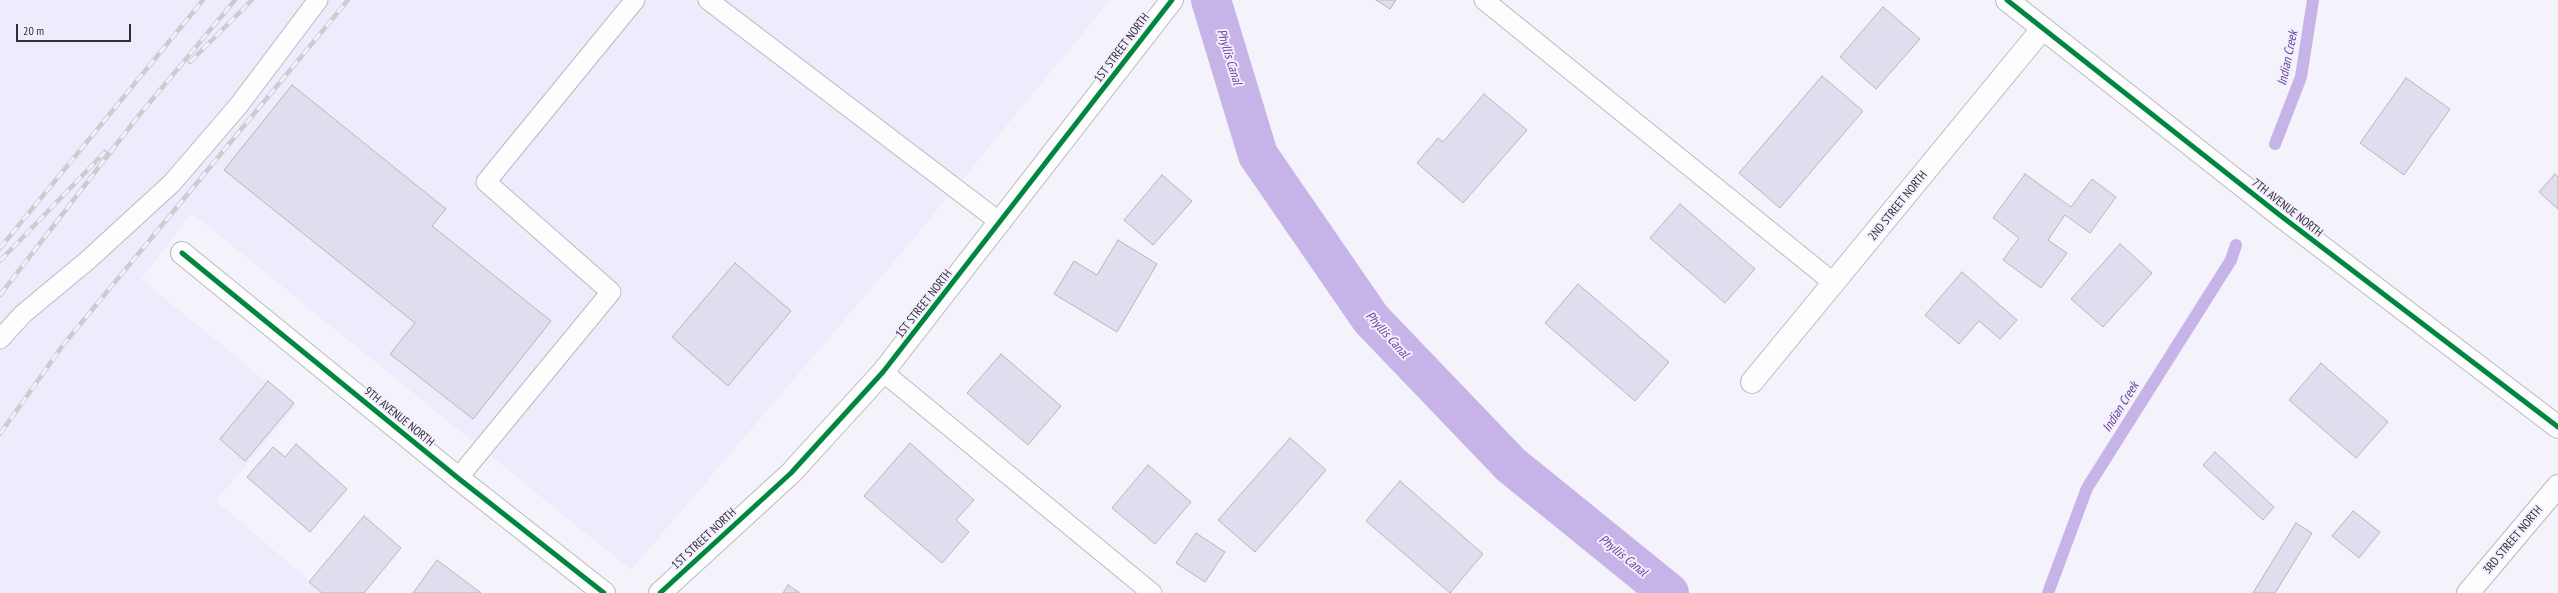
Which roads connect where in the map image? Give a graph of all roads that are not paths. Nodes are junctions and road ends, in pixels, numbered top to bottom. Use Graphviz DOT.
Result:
graph roads {
  1 [pos="318,0"];
  2 [pos="635,0"];
  3 [pos="708,0"];
  4 [pos="1484,0"];
  5 [pos="2007,0"];
  6 [pos="1171,1"];
  7 [pos="2043,28"];
  8 [pos="1001,223"];
  9 [pos="182,253"];
  10 [pos="1835,284"];
  11 [pos="0,339"];
  12 [pos="883,372"];
  13 [pos="1752,382"];
  14 [pos="2558,427"];
  15 [pos="458,478"];
  16 [pos="2558,486"];
  17 [pos="604,593"];
  18 [pos="660,593"];
  19 [pos="1152,593"];
  20 [pos="2468,593"];
  1 -- 11 [label="lane"];
  2 -- 15 [label="lane"];
  3 -- 8 [label="lane"];
  4 -- 10 [label="lane"];
  5 -- 7 [label="street, 7TH AVENUE NORTH"];
  6 -- 8 [label="street, 1ST STREET NORTH"];
  7 -- 10 [label="street, 2ND STREET NORTH"];
  7 -- 14 [label="street, 7TH AVENUE NORTH"];
  8 -- 12 [label="street, 1ST STREET NORTH"];
  9 -- 15 [label="street, 9TH AVENUE NORTH"];
  10 -- 13 [label="street, 2ND STREET NORTH"];
  12 -- 18 [label="street, 1ST STREET NORTH"];
  12 -- 19 [label="lane"];
  15 -- 17 [label="street, 9TH AVENUE NORTH"];
  16 -- 20 [label="street, 3RD STREET NORTH"];
}
